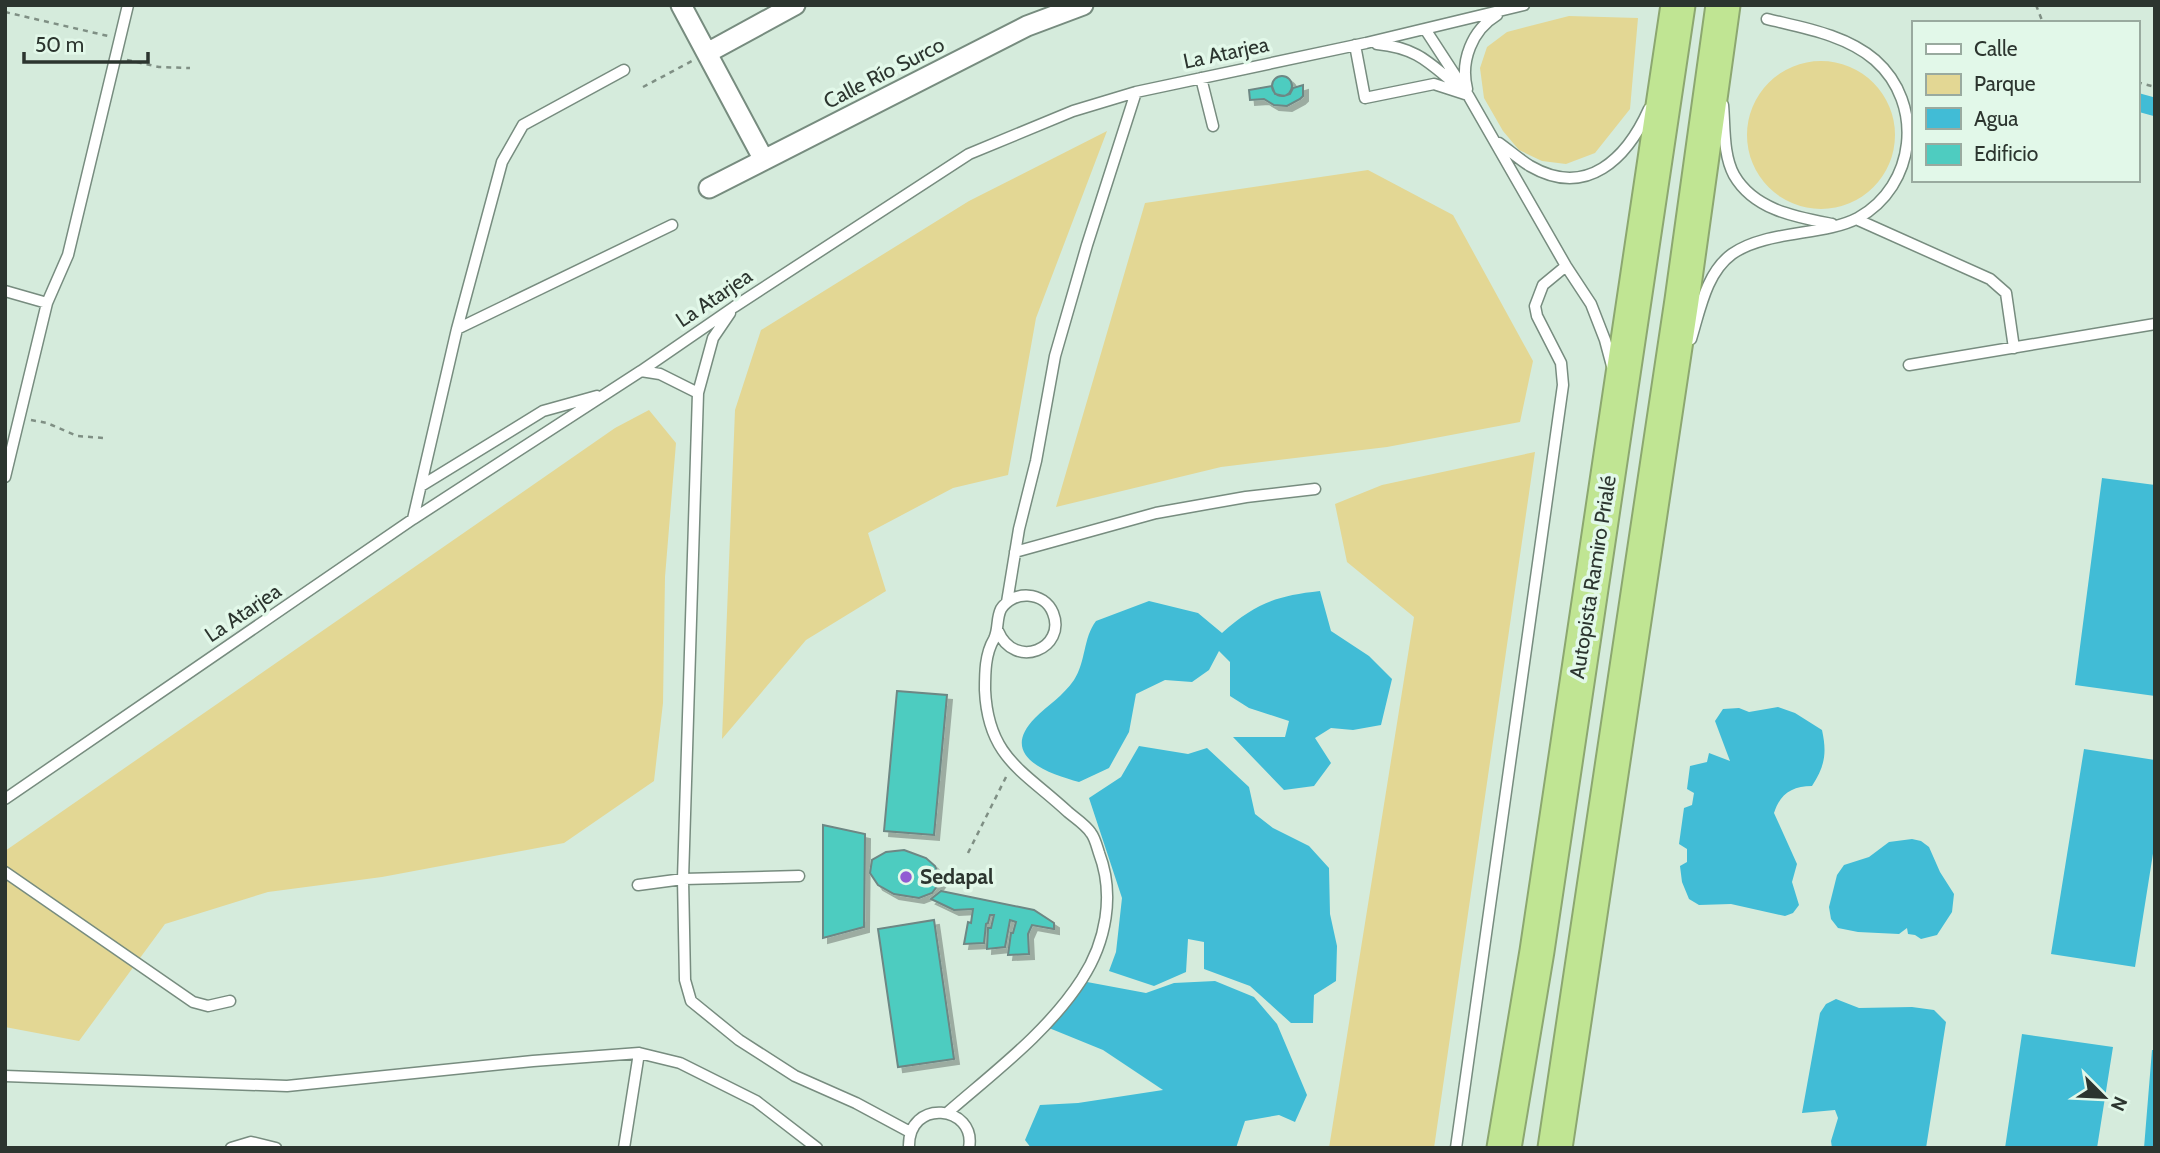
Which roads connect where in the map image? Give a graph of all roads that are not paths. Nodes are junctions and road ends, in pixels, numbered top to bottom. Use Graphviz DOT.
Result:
graph roads {
  1 [pos="128,5"];
  2 [pos="681,5"];
  3 [pos="795,5"];
  4 [pos="1083,5"];
  5 [pos="1524,5"];
  6 [pos="1678,5"];
  7 [pos="1723,5"];
  8 [pos="1504,11"];
  9 [pos="1767,19"];
  10 [pos="1425,29"];
  11 [pos="1672,42"];
  12 [pos="1366,43"];
  13 [pos="1355,46"];
  14 [pos="1715,49"];
  15 [pos="707,53"];
  16 [pos="624,70"];
  17 [pos="1201,78"];
  18 [pos="1136,92"];
  19 [pos="1468,95"];
  20 [pos="1213,126"];
  21 [pos="1495,140"];
  22 [pos="764,160"];
  23 [pos="709,188"];
  24 [pos="1856,219"];
  25 [pos="672,225"];
  26 [pos="1836,225"];
  27 [pos="1566,266"];
  28 [pos="5,291"];
  29 [pos="47,303"];
  30 [pos="734,307"];
  31 [pos="2155,324"];
  32 [pos="457,329"];
  33 [pos="1689,346"];
  34 [pos="2014,348"];
  35 [pos="1685,360"];
  36 [pos="1909,365"];
  37 [pos="641,371"];
  38 [pos="698,393"];
  39 [pos="607,394"];
  40 [pos="1619,408"];
  41 [pos="1660,439"];
  42 [pos="5,477"];
  43 [pos="421,486"];
  44 [pos="1314,489"];
  45 [pos="413,519"];
  46 [pos="1016,552"];
  47 [pos="1007,602"];
  48 [pos="998,631"];
  49 [pos="5,799"];
  50 [pos="5,872"];
  51 [pos="799,876"];
  52 [pos="683,879"];
  53 [pos="638,885"];
  54 [pos="230,1000"];
  55 [pos="639,1053"];
  56 [pos="5,1076"];
  57 [pos="947,1112"];
  58 [pos="910,1132"];
  59 [pos="231,1148"];
  60 [pos="276,1148"];
  61 [pos="624,1148"];
  62 [pos="817,1148"];
  63 [pos="909,1148"];
  64 [pos="969,1148"];
  65 [pos="1456,1148"];
  66 [pos="1504,1148"];
  67 [pos="1555,1148"];
  1 -- 29 [label="lane"];
  2 -- 15 [label="street"];
  3 -- 15 [label="street"];
  4 -- 22 [label="street, Calle Río Surco"];
  5 -- 8 [label="lane, La Atarjea"];
  6 -- 11 [label="highway, Autopista Ramiro Prialé"];
  7 -- 14 [label="highway"];
  8 -- 10 [label="lane, La Atarjea"];
  8 -- 19 [label="lane"];
  9 -- 24 [label="lane"];
  10 -- 12 [label="lane, La Atarjea"];
  10 -- 19 [label="lane"];
  11 -- 21 [label="lane"];
  11 -- 40 [label="highway, Autopista Ramiro Prialé"];
  12 -- 13 [label="lane, La Atarjea"];
  12 -- 19 [label="lane"];
  13 -- 17 [label="lane, La Atarjea"];
  13 -- 19 [label="lane"];
  14 -- 26 [label="lane"];
  14 -- 41 [label="highway"];
  15 -- 22 [label="street"];
  16 -- 32 [label="lane"];
  17 -- 18 [label="lane, La Atarjea"];
  17 -- 20 [label="lane"];
  18 -- 30 [label="lane, La Atarjea"];
  18 -- 46 [label="lane"];
  19 -- 21 [label="lane"];
  21 -- 27 [label="lane"];
  22 -- 23 [label="street, Calle Río Surco"];
  24 -- 26 [label="lane"];
  24 -- 34 [label="lane"];
  25 -- 32 [label="lane"];
  26 -- 33 [label="lane"];
  27 -- 40 [label="lane"];
  27 -- 65 [label="lane"];
  28 -- 29 [label="lane"];
  29 -- 42 [label="lane"];
  30 -- 37 [label="lane, La Atarjea"];
  30 -- 38 [label="lane"];
  31 -- 34 [label="lane"];
  32 -- 43 [label="lane"];
  34 -- 36 [label="lane"];
  35 -- 41 [label="lane"];
  37 -- 38 [label="lane"];
  37 -- 39 [label="lane, La Atarjea"];
  38 -- 52 [label="lane"];
  39 -- 43 [label="lane"];
  39 -- 45 [label="lane, La Atarjea"];
  40 -- 66 [label="highway, Autopista Ramiro Prialé"];
  41 -- 67 [label="highway"];
  43 -- 45 [label="lane"];
  44 -- 46 [label="lane"];
  45 -- 49 [label="lane, La Atarjea"];
  46 -- 47 [label="lane"];
  47 -- 48 [label="lane"];
  47 -- 48 [label="lane"];
  48 -- 57 [label="lane"];
  50 -- 54 [label="lane"];
  51 -- 52 [label="lane"];
  52 -- 53 [label="lane"];
  52 -- 58 [label="lane"];
  55 -- 56 [label="lane"];
  55 -- 61 [label="lane"];
  55 -- 62 [label="lane"];
  57 -- 58 [label="lane"];
  57 -- 64 [label="lane"];
  58 -- 63 [label="lane"];
  59 -- 60 [label="lane"];
}
